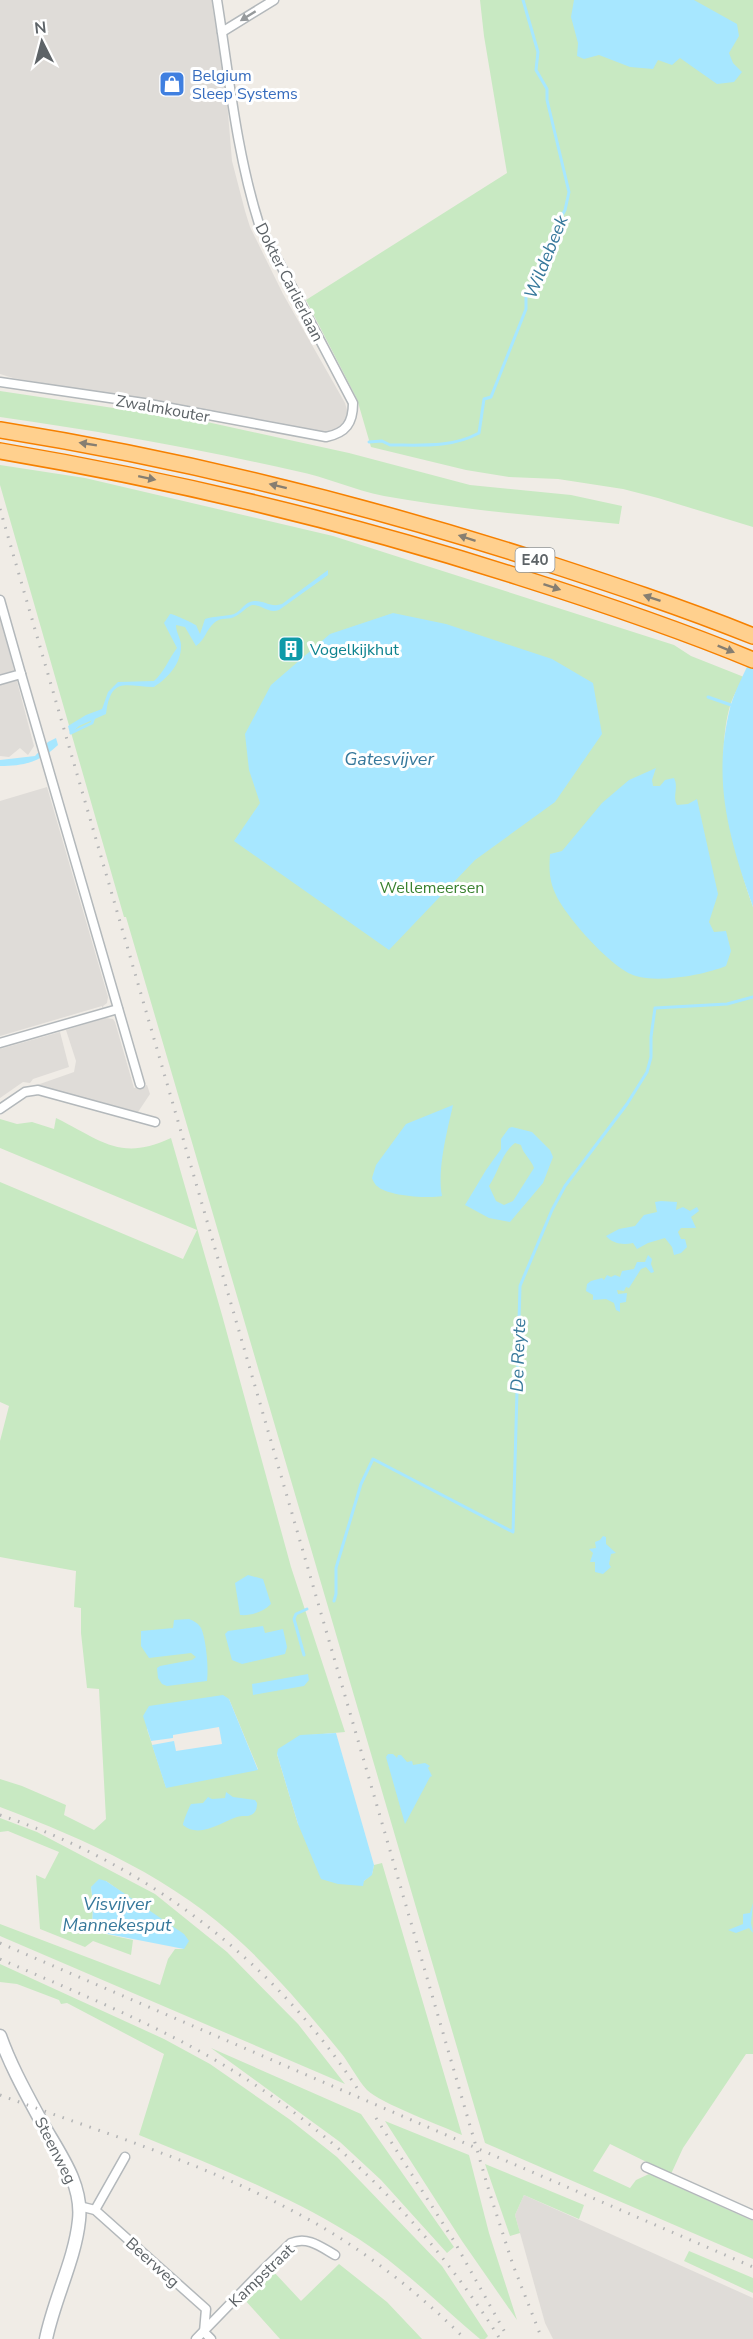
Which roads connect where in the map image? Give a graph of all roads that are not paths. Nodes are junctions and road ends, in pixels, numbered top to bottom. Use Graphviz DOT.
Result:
graph roads {
  1 [pos="217,0"];
  2 [pos="274,0"];
  3 [pos="222,32"];
  4 [pos="0,382"];
  5 [pos="0,430"];
  6 [pos="326,437"];
  7 [pos="3,452"];
  8 [pos="0,600"];
  9 [pos="753,636"];
  10 [pos="753,660"];
  11 [pos="21,674"];
  12 [pos="0,680"];
  13 [pos="118,1009"];
  14 [pos="0,1043"];
  15 [pos="140,1084"];
  16 [pos="0,1109"];
  17 [pos="155,1122"];
  18 [pos="0,2036"];
  19 [pos="125,2157"];
  20 [pos="646,2166"];
  21 [pos="79,2206"];
  22 [pos="94,2210"];
  23 [pos="753,2215"];
  24 [pos="335,2255"];
  25 [pos="204,2332"];
  26 [pos="46,2339"];
  27 [pos="196,2339"];
  28 [pos="211,2339"];
  1 -- 3 [label="street, Dokter Carlierlaan"];
  2 -- 3 [label="street, one-way"];
  3 -- 6 [label="street, Dokter Carlierlaan"];
  4 -- 6 [label="street, Zwalmkouter"];
  9 -- 5 [label="highway, E40, one-way"];
  7 -- 10 [label="highway, E40, one-way"];
  8 -- 11 [label="street"];
  11 -- 12 [label="street"];
  11 -- 13 [label="street"];
  13 -- 14 [label="street"];
  13 -- 15 [label="street"];
  16 -- 17 [label="street"];
  18 -- 21 [label="main road, Steenweg"];
  19 -- 22 [label="street"];
  20 -- 23 [label="street"];
  21 -- 22 [label="street, Beerweg"];
  21 -- 26 [label="main road, Steenweg"];
  22 -- 25 [label="street, Beerweg"];
  24 -- 25 [label="street, Kampstraat"];
  25 -- 27 [label="street, Kampstraat"];
  25 -- 28 [label="street"];
}
